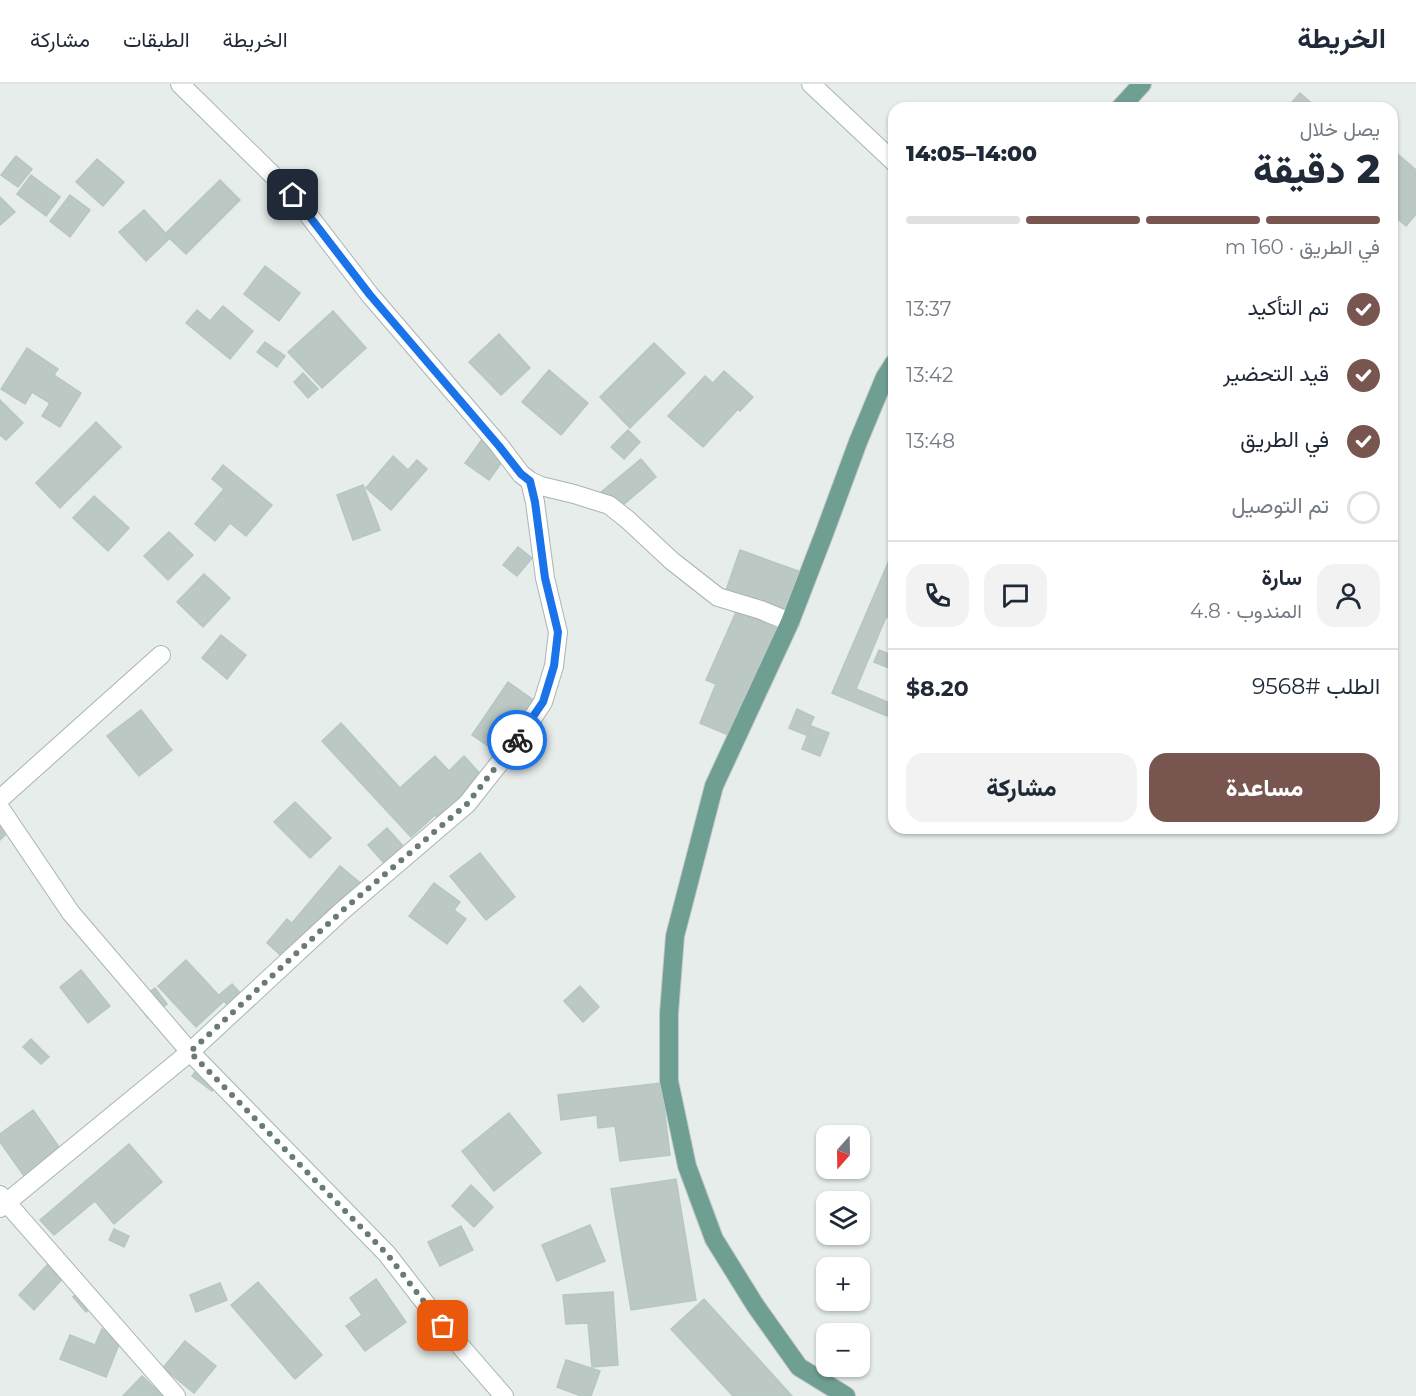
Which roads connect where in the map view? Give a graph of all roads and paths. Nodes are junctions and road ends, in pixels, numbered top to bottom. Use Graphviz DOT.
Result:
graph roads {
  1 [pos="180,84"];
  2 [pos="811,84"];
  3 [pos="1142,84"];
  4 [pos="1126,102"];
  5 [pos="888,156"];
  6 [pos="888,372"];
  7 [pos="530,481"];
  8 [pos="790,622"];
  9 [pos="161,655"];
  10 [pos="0,799"];
  11 [pos="0,808"];
  12 [pos="190,1052"];
  13 [pos="2,1202"];
  14 [pos="176,1396"];
  15 [pos="504,1396"];
  16 [pos="846,1396"];
  1 -- 7 [label="street"];
  2 -- 5 [label="street"];
  3 -- 4 [label="main road"];
  6 -- 8 [label="main road"];
  7 -- 8 [label="street"];
  7 -- 12 [label="street"];
  8 -- 16 [label="main road"];
  9 -- 10 [label="street"];
  11 -- 12 [label="street"];
  12 -- 13 [label="street"];
  12 -- 15 [label="street"];
  13 -- 14 [label="street"];
}
